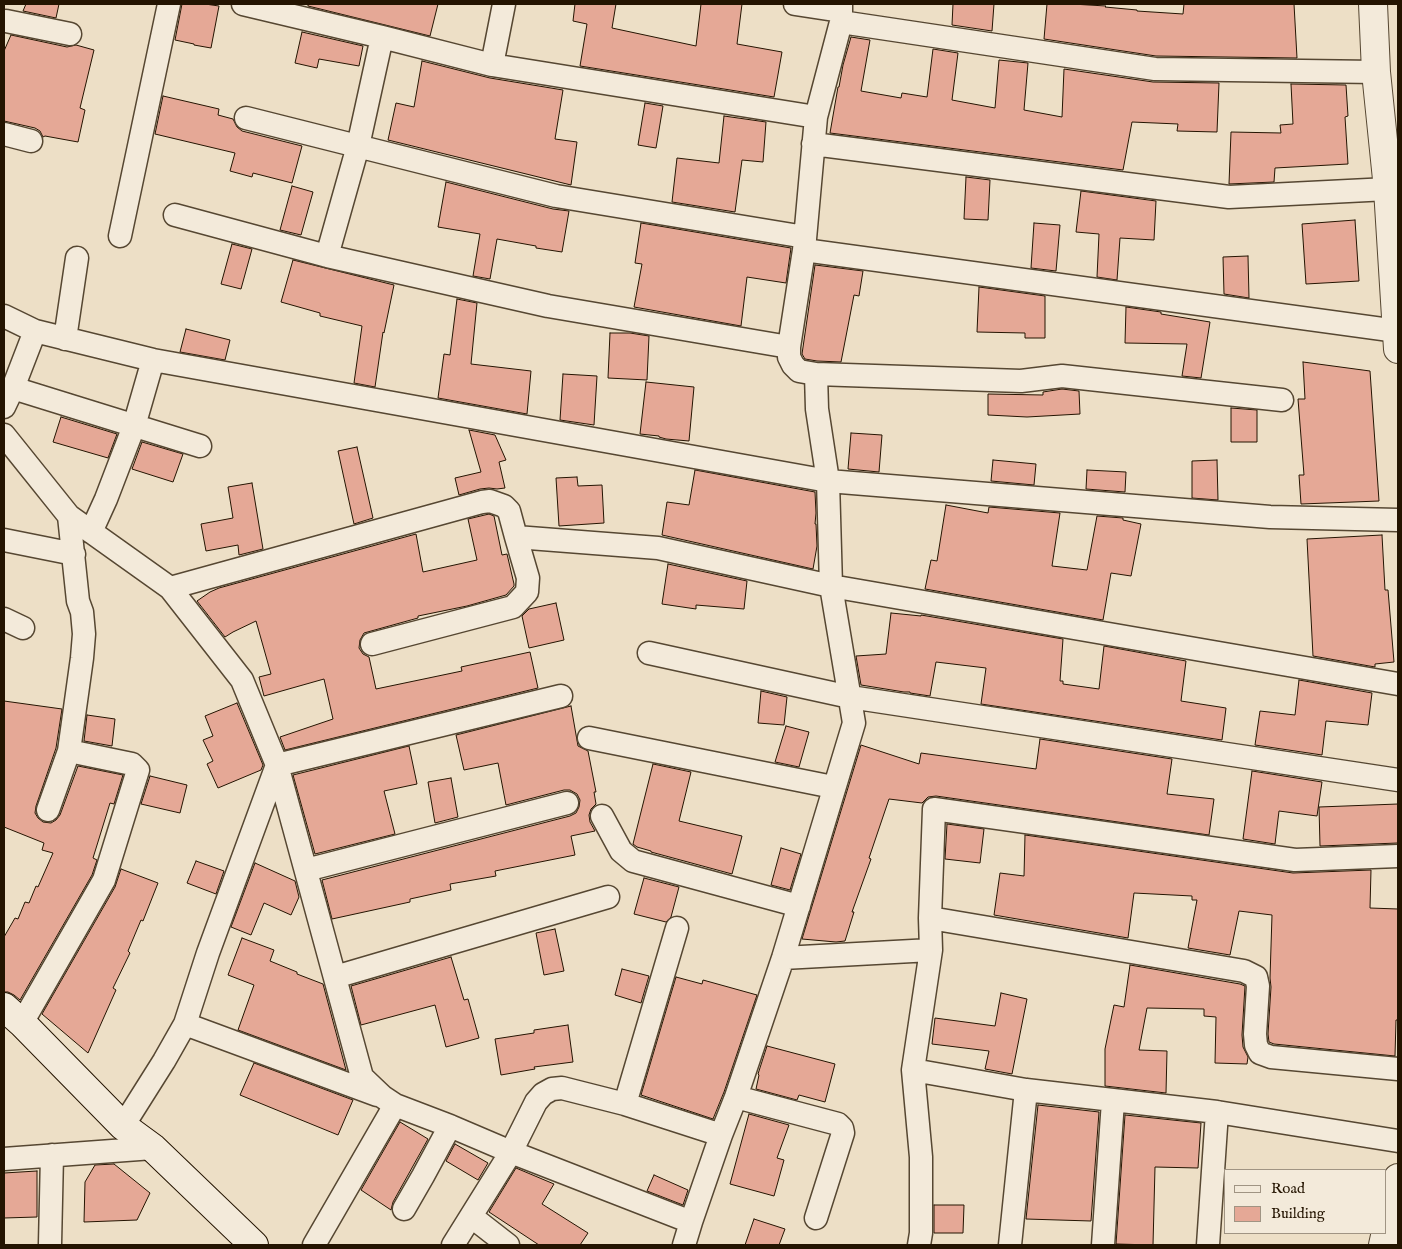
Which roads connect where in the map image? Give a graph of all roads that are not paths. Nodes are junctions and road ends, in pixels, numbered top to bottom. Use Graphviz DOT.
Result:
graph roads {
  1 [pos="170,4"];
  2 [pos="243,4"];
  3 [pos="504,4"];
  4 [pos="794,4"];
  5 [pos="1373,4"];
  6 [pos="841,12"];
  7 [pos="8,18"];
  8 [pos="70,34"];
  9 [pos="382,37"];
  10 [pos="492,66"];
  11 [pos="1376,72"];
  12 [pos="816,117"];
  13 [pos="246,118"];
  14 [pos="4,134"];
  15 [pos="31,141"];
  16 [pos="813,144"];
  17 [pos="358,146"];
  18 [pos="1388,189"];
  19 [pos="175,214"];
  20 [pos="120,236"];
  21 [pos="805,244"];
  22 [pos="327,256"];
  23 [pos="77,258"];
  24 [pos="1396,289"];
  25 [pos="4,316"];
  26 [pos="35,331"];
  27 [pos="65,339"];
  28 [pos="1397,340"];
  29 [pos="789,347"];
  30 [pos="153,360"];
  31 [pos="816,374"];
  32 [pos="8,398"];
  33 [pos="1282,400"];
  34 [pos="134,426"];
  35 [pos="4,435"];
  36 [pos="200,446"];
  37 [pos="828,481"];
  38 [pos="69,516"];
  39 [pos="1398,520"];
  40 [pos="91,532"];
  41 [pos="516,537"];
  42 [pos="4,540"];
  43 [pos="74,554"];
  44 [pos="831,586"];
  45 [pos="170,588"];
  46 [pos="372,644"];
  47 [pos="649,653"];
  48 [pos="1398,684"];
  49 [pos="561,696"];
  50 [pos="850,698"];
  51 [pos="589,738"];
  52 [pos="69,751"];
  53 [pos="277,765"];
  54 [pos="1398,780"];
  55 [pos="833,786"];
  56 [pos="567,802"];
  57 [pos="48,810"];
  58 [pos="602,816"];
  59 [pos="1398,856"];
  60 [pos="306,870"];
  61 [pos="608,898"];
  62 [pos="799,906"];
  63 [pos="930,918"];
  64 [pos="677,928"];
  65 [pos="931,950"];
  66 [pos="783,958"];
  67 [pos="336,977"];
  68 [pos="13,1015"];
  69 [pos="185,1024"];
  70 [pos="1398,1069"];
  71 [pos="913,1070"];
  72 [pos="1026,1090"];
  73 [pos="736,1097"];
  74 [pos="389,1101"];
  75 [pos="1113,1101"];
  76 [pos="625,1104"];
  77 [pos="1217,1112"];
  78 [pos="123,1126"];
  79 [pos="450,1126"];
  80 [pos="721,1135"];
  81 [pos="1398,1141"];
  82 [pos="153,1148"];
  83 [pos="511,1152"];
  84 [pos="52,1155"];
  85 [pos="4,1159"];
  86 [pos="1398,1178"];
  87 [pos="404,1209"];
  88 [pos="472,1217"];
  89 [pos="816,1218"];
  90 [pos="691,1222"];
  91 [pos="1387,1227"];
  92 [pos="50,1244"];
  93 [pos="254,1245"];
  94 [pos="314,1245"];
  95 [pos="453,1245"];
  96 [pos="508,1245"];
  97 [pos="684,1245"];
  98 [pos="919,1245"];
  99 [pos="1010,1245"];
  100 [pos="1103,1245"];
  101 [pos="1208,1245"];
  1 -- 20 [label="street"];
  2 -- 9 [label="street"];
  3 -- 10 [label="street"];
  4 -- 6 [label="street"];
  5 -- 11 [label="street"];
  6 -- 11 [label="street"];
  6 -- 12 [label="street"];
  7 -- 8 [label="street"];
  9 -- 10 [label="street"];
  9 -- 17 [label="street"];
  10 -- 12 [label="street"];
  11 -- 18 [label="street"];
  12 -- 16 [label="street"];
  13 -- 17 [label="street"];
  14 -- 15 [label="street"];
  16 -- 18 [label="street"];
  16 -- 21 [label="street"];
  17 -- 21 [label="street"];
  17 -- 22 [label="street"];
  18 -- 24 [label="street"];
  19 -- 22 [label="street"];
  21 -- 28 [label="street"];
  21 -- 29 [label="street"];
  22 -- 29 [label="street"];
  23 -- 27 [label="street"];
  24 -- 28 [label="street"];
  25 -- 26 [label="street"];
  26 -- 27 [label="street"];
  26 -- 32 [label="street"];
  27 -- 30 [label="street"];
  29 -- 31 [label="street"];
  30 -- 34 [label="street"];
  30 -- 37 [label="street"];
  31 -- 33 [label="street"];
  31 -- 37 [label="street"];
  32 -- 34 [label="street"];
  34 -- 36 [label="street"];
  34 -- 40 [label="street"];
  35 -- 38 [label="street"];
  37 -- 39 [label="street"];
  37 -- 44 [label="street"];
  38 -- 40 [label="street"];
  38 -- 43 [label="street"];
  40 -- 45 [label="street"];
  41 -- 44 [label="street"];
  41 -- 45 [label="street"];
  41 -- 46 [label="street"];
  42 -- 43 [label="street"];
  43 -- 52 [label="street"];
  44 -- 48 [label="street"];
  44 -- 50 [label="street"];
  45 -- 53 [label="street"];
  47 -- 50 [label="street"];
  49 -- 53 [label="street"];
  50 -- 54 [label="street"];
  50 -- 55 [label="street"];
  51 -- 55 [label="street"];
  52 -- 57 [label="street"];
  52 -- 68 [label="street"];
  53 -- 60 [label="street"];
  53 -- 69 [label="street"];
  55 -- 62 [label="street"];
  56 -- 60 [label="street"];
  58 -- 62 [label="street"];
  59 -- 63 [label="street"];
  60 -- 67 [label="street"];
  61 -- 67 [label="street"];
  62 -- 66 [label="street"];
  63 -- 65 [label="street"];
  63 -- 70 [label="street"];
  64 -- 76 [label="street"];
  65 -- 66 [label="street"];
  65 -- 71 [label="street"];
  66 -- 73 [label="street"];
  67 -- 74 [label="street"];
  68 -- 78 [label="street"];
  69 -- 74 [label="street"];
  69 -- 78 [label="street"];
  71 -- 72 [label="street"];
  71 -- 98 [label="street"];
  72 -- 75 [label="street"];
  72 -- 99 [label="street"];
  73 -- 80 [label="street"];
  73 -- 89 [label="street"];
  74 -- 79 [label="street"];
  74 -- 94 [label="street"];
  75 -- 77 [label="street"];
  75 -- 100 [label="street"];
  76 -- 80 [label="street"];
  76 -- 83 [label="street"];
  77 -- 81 [label="street"];
  77 -- 101 [label="street"];
  78 -- 82 [label="street"];
  79 -- 83 [label="street"];
  79 -- 87 [label="street"];
  80 -- 90 [label="street"];
  82 -- 84 [label="street"];
  82 -- 93 [label="street"];
  83 -- 88 [label="street"];
  83 -- 90 [label="street"];
  84 -- 85 [label="street"];
  84 -- 92 [label="street"];
  86 -- 91 [label="street"];
  88 -- 95 [label="street"];
  88 -- 96 [label="street"];
  90 -- 97 [label="street"];
}
